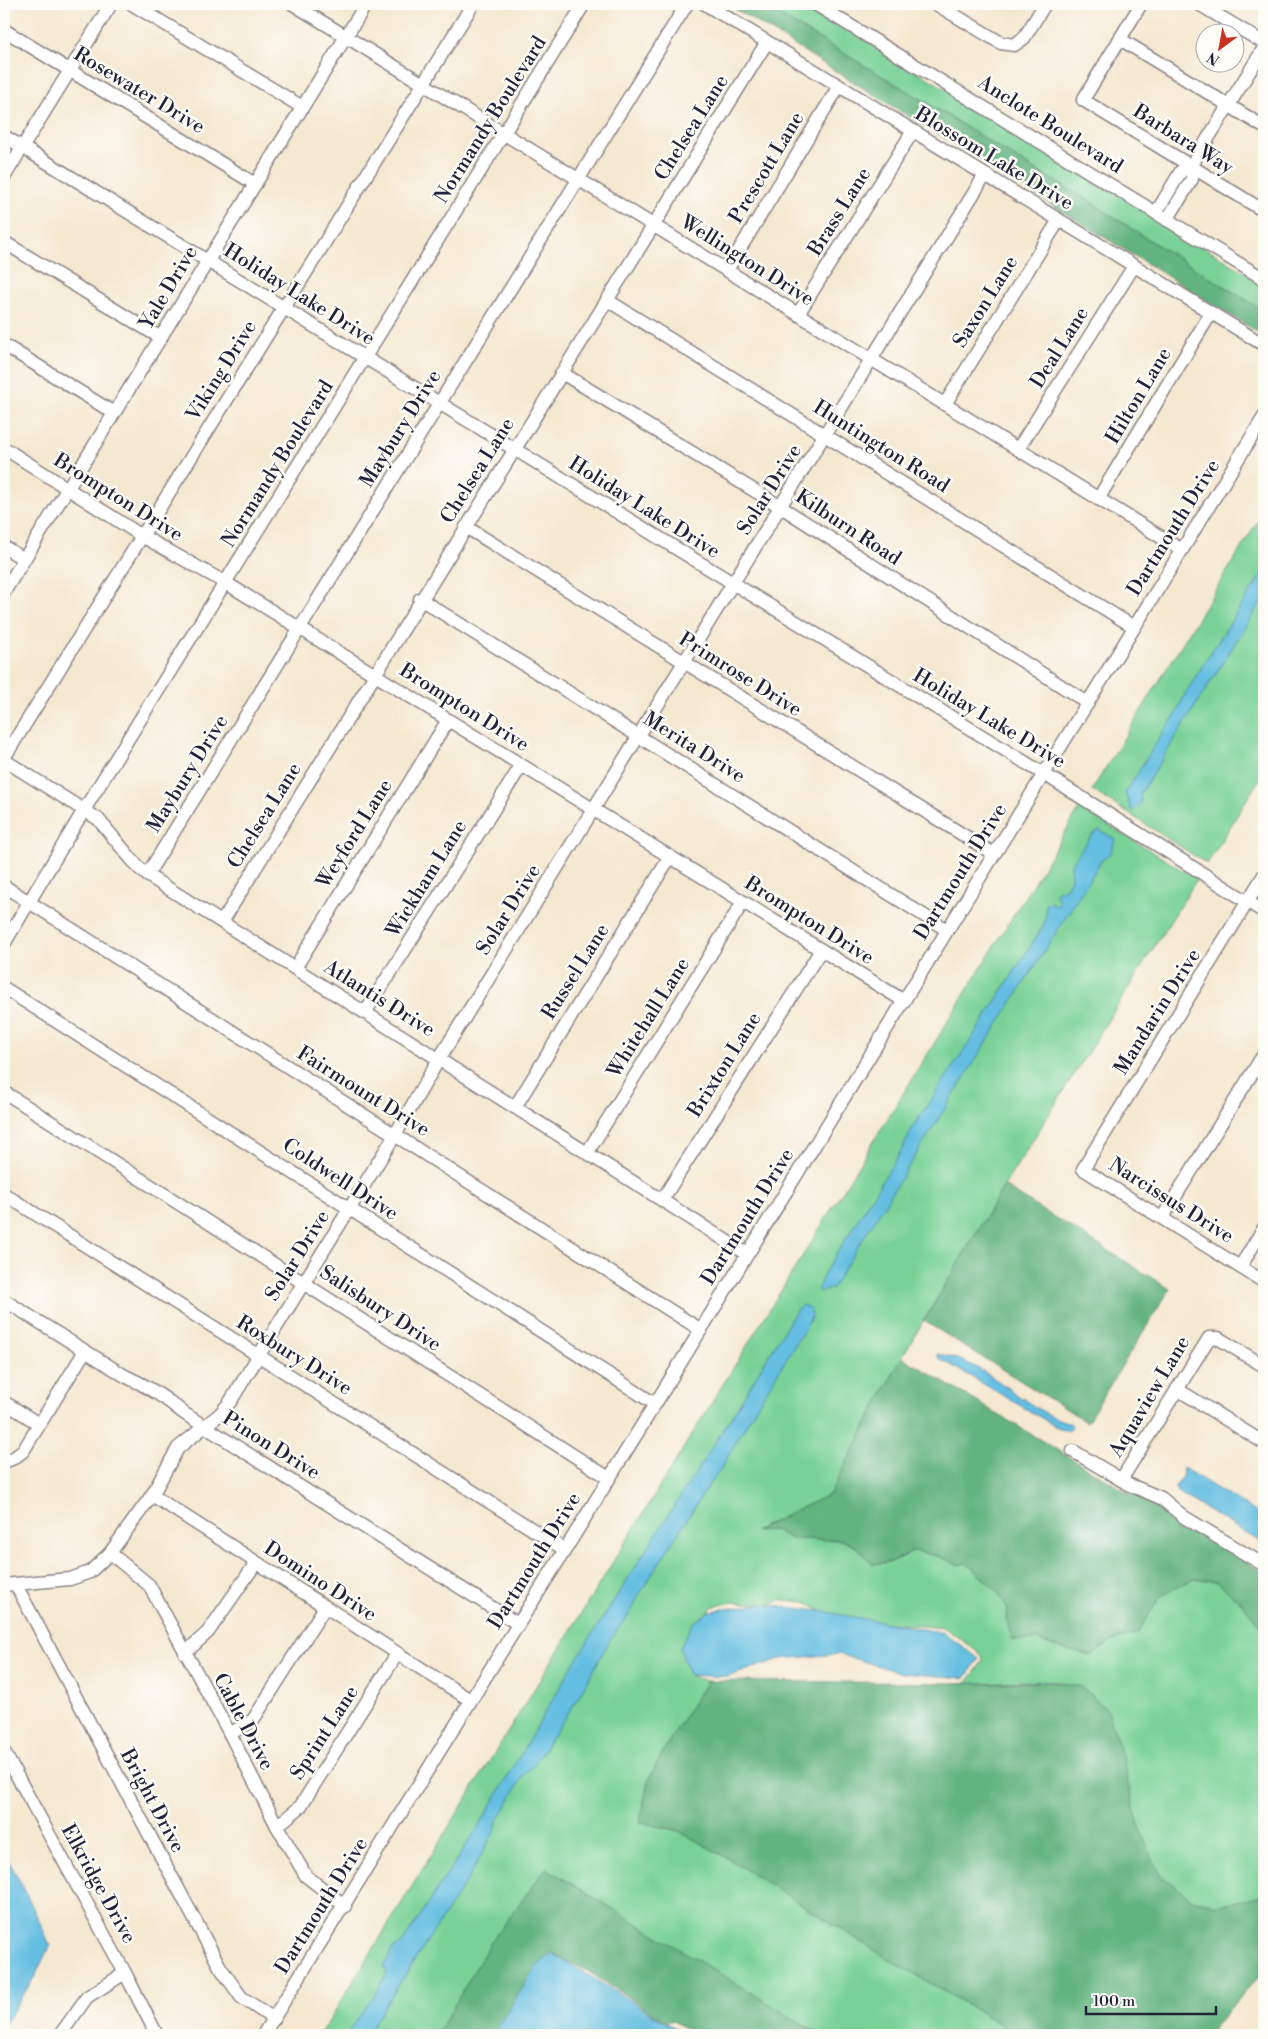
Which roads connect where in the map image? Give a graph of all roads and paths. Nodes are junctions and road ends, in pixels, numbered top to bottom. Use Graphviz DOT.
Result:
graph roads {
  1 [pos="111,4"];
  2 [pos="132,4"];
  3 [pos="293,4"];
  4 [pos="366,4"];
  5 [pos="473,4"];
  6 [pos="584,4"];
  7 [pos="687,4"];
  8 [pos="704,4"];
  9 [pos="815,4"];
  10 [pos="937,4"];
  11 [pos="1045,4"];
  12 [pos="1142,4"];
  13 [pos="1199,4"];
  14 [pos="4,30"];
  15 [pos="346,37"];
  16 [pos="1120,39"];
  17 [pos="767,42"];
  18 [pos="1264,44"];
  19 [pos="1264,48"];
  20 [pos="70,71"];
  21 [pos="423,84"];
  22 [pos="839,86"];
  23 [pos="1229,106"];
  24 [pos="302,107"];
  25 [pos="1264,128"];
  26 [pos="913,131"];
  27 [pos="504,134"];
  28 [pos="4,136"];
  29 [pos="22,147"];
  30 [pos="1191,166"];
  31 [pos="985,175"];
  32 [pos="4,177"];
  33 [pos="578,179"];
  34 [pos="255,184"];
  35 [pos="1156,212"];
  36 [pos="1264,212"];
  37 [pos="1059,220"];
  38 [pos="1167,220"];
  39 [pos="653,225"];
  40 [pos="4,242"];
  41 [pos="208,261"];
  42 [pos="1134,266"];
  43 [pos="727,270"];
  44 [pos="1264,280"];
  45 [pos="607,300"];
  46 [pos="284,308"];
  47 [pos="1211,313"];
  48 [pos="798,314"];
  49 [pos="161,338"];
  50 [pos="4,345"];
  51 [pos="1264,346"];
  52 [pos="365,358"];
  53 [pos="872,359"];
  54 [pos="562,372"];
  55 [pos="439,404"];
  56 [pos="945,404"];
  57 [pos="114,413"];
  58 [pos="1264,417"];
  59 [pos="826,434"];
  60 [pos="4,448"];
  61 [pos="514,449"];
  62 [pos="1018,449"];
  63 [pos="67,489"];
  64 [pos="1098,499"];
  65 [pos="781,508"];
  66 [pos="466,526"];
  67 [pos="142,536"];
  68 [pos="4,547"];
  69 [pos="1182,550"];
  70 [pos="24,559"];
  71 [pos="226,583"];
  72 [pos="733,585"];
  73 [pos="4,592"];
  74 [pos="420,599"];
  75 [pos="1134,627"];
  76 [pos="300,629"];
  77 [pos="684,663"];
  78 [pos="374,674"];
  79 [pos="1088,703"];
  80 [pos="448,720"];
  81 [pos="639,736"];
  82 [pos="4,759"];
  83 [pos="521,766"];
  84 [pos="1044,774"];
  85 [pos="84,810"];
  86 [pos="593,810"];
  87 [pos="994,854"];
  88 [pos="670,857"];
  89 [pos="147,875"];
  90 [pos="1264,875"];
  91 [pos="4,886"];
  92 [pos="743,902"];
  93 [pos="1248,902"];
  94 [pos="29,903"];
  95 [pos="1264,912"];
  96 [pos="222,922"];
  97 [pos="948,930"];
  98 [pos="4,944"];
  99 [pos="820,950"];
  100 [pos="295,968"];
  101 [pos="4,988"];
  102 [pos="904,1001"];
  103 [pos="365,1013"];
  104 [pos="1264,1054"];
  105 [pos="439,1059"];
  106 [pos="4,1092"];
  107 [pos="515,1107"];
  108 [pos="395,1134"];
  109 [pos="587,1153"];
  110 [pos="1083,1169"];
  111 [pos="4,1194"];
  112 [pos="662,1200"];
  113 [pos="350,1208"];
  114 [pos="1162,1218"];
  115 [pos="1264,1228"];
  116 [pos="747,1254"];
  117 [pos="1240,1266"];
  118 [pos="304,1282"];
  119 [pos="1264,1282"];
  120 [pos="4,1300"];
  121 [pos="701,1330"];
  122 [pos="86,1351"];
  123 [pos="259,1355"];
  124 [pos="1264,1366"];
  125 [pos="1177,1389"];
  126 [pos="4,1402"];
  127 [pos="655,1404"];
  128 [pos="39,1424"];
  129 [pos="204,1426"];
  130 [pos="1264,1443"];
  131 [pos="1073,1451"];
  132 [pos="4,1462"];
  133 [pos="609,1478"];
  134 [pos="1121,1480"];
  135 [pos="152,1495"];
  136 [pos="565,1550"];
  137 [pos="110,1553"];
  138 [pos="256,1563"];
  139 [pos="1264,1565"];
  140 [pos="10,1585"];
  141 [pos="325,1608"];
  142 [pos="518,1624"];
  143 [pos="185,1653"];
  144 [pos="397,1654"];
  145 [pos="470,1700"];
  146 [pos="230,1734"];
  147 [pos="4,1752"];
  148 [pos="277,1826"];
  149 [pos="345,1906"];
  150 [pos="125,1973"];
  151 [pos="274,2019"];
  152 [pos="60,2035"];
  153 [pos="157,2035"];
  154 [pos="263,2035"];
  1 -- 20 [label="street"];
  2 -- 24 [label="street"];
  3 -- 15 [label="street, Wellington Drive"];
  4 -- 15 [label="street, Yale Drive"];
  5 -- 21 [label="street, Viking Drive"];
  6 -- 27 [label="street, Normandy Boulevard"];
  7 -- 33 [label="street, Maybury Drive"];
  8 -- 17 [label="street, Blossom Lake Drive"];
  9 -- 35 [label="street, Anclote Boulevard"];
  10 -- 11 [label="street"];
  12 -- 16 [label="street"];
  13 -- 18 [label="street"];
  14 -- 20 [label="street, Rosewater Drive"];
  15 -- 21 [label="street, Wellington Drive"];
  15 -- 24 [label="street, Yale Drive"];
  16 -- 23 [label="street"];
  16 -- 30 [label="street, Barbara Way"];
  17 -- 22 [label="street, Blossom Lake Drive"];
  17 -- 39 [label="street, Chelsea Lane"];
  19 -- 23 [label="street"];
  20 -- 29 [label="street"];
  20 -- 34 [label="street, Rosewater Drive"];
  21 -- 27 [label="street, Wellington Drive"];
  21 -- 46 [label="street, Viking Drive"];
  22 -- 26 [label="street, Blossom Lake Drive"];
  22 -- 43 [label="street, Prescott Lane"];
  23 -- 25 [label="street"];
  23 -- 30 [label="street"];
  24 -- 34 [label="street, Yale Drive"];
  26 -- 31 [label="street, Blossom Lake Drive"];
  26 -- 48 [label="street, Brass Lane"];
  27 -- 33 [label="street, Wellington Drive"];
  27 -- 52 [label="street, Normandy Boulevard"];
  28 -- 29 [label="street, Holiday Lake Drive"];
  29 -- 32 [label="street"];
  29 -- 41 [label="street, Holiday Lake Drive"];
  30 -- 35 [label="street"];
  30 -- 36 [label="street, Barbara Way"];
  30 -- 38 [label="street"];
  31 -- 37 [label="street, Blossom Lake Drive"];
  31 -- 53 [label="street, Solar Drive"];
  33 -- 39 [label="street, Wellington Drive"];
  33 -- 55 [label="street, Maybury Drive"];
  34 -- 41 [label="street, Yale Drive"];
  35 -- 38 [label="street, Anclote Boulevard"];
  37 -- 42 [label="street, Blossom Lake Drive"];
  37 -- 56 [label="street, Saxon Lane"];
  38 -- 44 [label="street, Anclote Boulevard"];
  39 -- 43 [label="street, Wellington Drive"];
  39 -- 45 [label="street, Chelsea Lane"];
  40 -- 49 [label="street"];
  41 -- 46 [label="street, Holiday Lake Drive"];
  41 -- 49 [label="street, Yale Drive"];
  42 -- 47 [label="street, Blossom Lake Drive"];
  42 -- 62 [label="street, Deal Lane"];
  43 -- 48 [label="street, Wellington Drive"];
  45 -- 54 [label="street, Chelsea Lane"];
  45 -- 59 [label="street, Huntington Road"];
  46 -- 52 [label="street, Holiday Lake Drive"];
  46 -- 67 [label="street, Viking Drive"];
  47 -- 51 [label="street, Blossom Lake Drive"];
  47 -- 64 [label="street, Hilton Lane"];
  48 -- 53 [label="street, Wellington Drive"];
  49 -- 57 [label="street, Yale Drive"];
  50 -- 57 [label="street"];
  52 -- 55 [label="street, Holiday Lake Drive"];
  52 -- 71 [label="street, Normandy Boulevard"];
  53 -- 56 [label="street, Wellington Drive"];
  53 -- 59 [label="street, Solar Drive"];
  54 -- 61 [label="street, Chelsea Lane"];
  54 -- 65 [label="street, Kilburn Road"];
  55 -- 61 [label="street, Holiday Lake Drive"];
  55 -- 76 [label="street, Maybury Drive"];
  56 -- 62 [label="street, Wellington Drive"];
  57 -- 63 [label="street, Yale Drive"];
  58 -- 69 [label="street, Dartmouth Drive"];
  59 -- 65 [label="street, Solar Drive"];
  59 -- 75 [label="street, Huntington Road"];
  60 -- 63 [label="street, Brompton Drive"];
  61 -- 66 [label="street, Chelsea Lane"];
  61 -- 72 [label="street, Holiday Lake Drive"];
  62 -- 64 [label="street, Wellington Drive"];
  63 -- 67 [label="street, Brompton Drive"];
  63 -- 70 [label="street, Yale Drive"];
  64 -- 69 [label="street, Wellington Drive"];
  65 -- 72 [label="street, Solar Drive"];
  65 -- 79 [label="street, Kilburn Road"];
  66 -- 74 [label="street, Chelsea Lane"];
  66 -- 77 [label="street, Primrose Drive"];
  67 -- 71 [label="street, Brompton Drive"];
  67 -- 82 [label="street, Viking Drive"];
  68 -- 70 [label="street"];
  69 -- 75 [label="street, Dartmouth Drive"];
  70 -- 73 [label="street, Yale Drive"];
  71 -- 76 [label="street, Brompton Drive"];
  71 -- 85 [label="street, Normandy Boulevard"];
  72 -- 77 [label="street, Solar Drive"];
  72 -- 84 [label="street, Holiday Lake Drive"];
  74 -- 78 [label="street, Chelsea Lane"];
  74 -- 81 [label="street, Merita Drive"];
  75 -- 79 [label="street, Dartmouth Drive"];
  76 -- 78 [label="street, Brompton Drive"];
  76 -- 89 [label="street, Maybury Drive"];
  77 -- 81 [label="street, Solar Drive"];
  77 -- 87 [label="street, Primrose Drive"];
  78 -- 80 [label="street, Brompton Drive"];
  78 -- 96 [label="street, Chelsea Lane"];
  79 -- 84 [label="street, Dartmouth Drive"];
  80 -- 83 [label="street, Brompton Drive"];
  80 -- 100 [label="street, Weyford Lane"];
  81 -- 86 [label="street, Solar Drive"];
  81 -- 97 [label="street, Merita Drive"];
  82 -- 85 [label="street, Atlantis Drive"];
  83 -- 86 [label="street, Brompton Drive"];
  83 -- 103 [label="street, Wickham Lane"];
  84 -- 87 [label="street, Dartmouth Drive"];
  84 -- 93 [label="street, Holiday Lake Drive"];
  85 -- 89 [label="street, Atlantis Drive"];
  85 -- 94 [label="street, Normandy Boulevard"];
  86 -- 88 [label="street, Brompton Drive"];
  86 -- 105 [label="street, Solar Drive"];
  87 -- 97 [label="street, Dartmouth Drive"];
  88 -- 92 [label="street, Brompton Drive"];
  88 -- 107 [label="street, Russel Lane"];
  89 -- 96 [label="street, Atlantis Drive"];
  90 -- 93 [label="street, Mandarin Drive"];
  91 -- 94 [label="street, Fairmount Drive"];
  92 -- 99 [label="street, Brompton Drive"];
  92 -- 109 [label="street, Whitehall Lane"];
  93 -- 95 [label="street, Holiday Lake Drive"];
  93 -- 110 [label="street, Mandarin Drive"];
  94 -- 98 [label="street, Normandy Boulevard"];
  94 -- 108 [label="street, Fairmount Drive"];
  96 -- 100 [label="street, Atlantis Drive"];
  97 -- 102 [label="street, Dartmouth Drive"];
  99 -- 102 [label="street, Brompton Drive"];
  99 -- 112 [label="street, Brixton Lane"];
  100 -- 103 [label="street, Atlantis Drive"];
  101 -- 113 [label="street, Coldwell Drive"];
  102 -- 116 [label="street, Dartmouth Drive"];
  103 -- 105 [label="street, Atlantis Drive"];
  104 -- 114 [label="street"];
  105 -- 107 [label="street, Atlantis Drive"];
  105 -- 108 [label="street, Solar Drive"];
  106 -- 118 [label="street, Salisbury Drive"];
  107 -- 109 [label="street, Atlantis Drive"];
  108 -- 113 [label="street, Solar Drive"];
  108 -- 121 [label="street, Fairmount Drive"];
  109 -- 112 [label="street, Atlantis Drive"];
  110 -- 114 [label="street, Narcissus Drive"];
  111 -- 123 [label="street, Roxbury Drive"];
  112 -- 116 [label="street, Atlantis Drive"];
  113 -- 118 [label="street, Solar Drive"];
  113 -- 127 [label="street, Coldwell Drive"];
  114 -- 117 [label="street, Narcissus Drive"];
  115 -- 117 [label="street"];
  116 -- 121 [label="street, Dartmouth Drive"];
  117 -- 119 [label="street, Narcissus Drive"];
  118 -- 123 [label="street, Solar Drive"];
  118 -- 133 [label="street, Salisbury Drive"];
  120 -- 122 [label="street, Pinon Drive"];
  121 -- 127 [label="street, Dartmouth Drive"];
  122 -- 128 [label="street"];
  122 -- 129 [label="street, Pinon Drive"];
  123 -- 129 [label="street, Solar Drive"];
  123 -- 136 [label="street, Roxbury Drive"];
  124 -- 125 [label="street, Aquaview Lane"];
  125 -- 130 [label="street"];
  125 -- 134 [label="street, Aquaview Lane"];
  126 -- 128 [label="street"];
  127 -- 133 [label="street, Dartmouth Drive"];
  128 -- 132 [label="street"];
  129 -- 135 [label="street, Solar Drive"];
  129 -- 142 [label="street, Pinon Drive"];
  131 -- 134 [label="street"];
  133 -- 136 [label="street, Dartmouth Drive"];
  134 -- 139 [label="street"];
  135 -- 137 [label="street, Solar Drive"];
  135 -- 138 [label="street, Domino Drive"];
  136 -- 142 [label="street, Dartmouth Drive"];
  137 -- 140 [label="street, Solar Drive"];
  137 -- 143 [label="street, Cable Drive"];
  138 -- 141 [label="street, Domino Drive"];
  138 -- 143 [label="street"];
  140 -- 151 [label="street, Bright Drive"];
  141 -- 144 [label="street, Domino Drive"];
  141 -- 146 [label="street"];
  142 -- 145 [label="street, Dartmouth Drive"];
  143 -- 146 [label="street, Cable Drive"];
  144 -- 145 [label="street, Domino Drive"];
  144 -- 148 [label="street, Sprint Lane"];
  145 -- 149 [label="street, Dartmouth Drive"];
  146 -- 148 [label="street, Cable Drive"];
  147 -- 150 [label="street, Elkridge Drive"];
  148 -- 149 [label="street, Cable Drive"];
  149 -- 151 [label="street, Dartmouth Drive"];
  150 -- 152 [label="street"];
  150 -- 153 [label="street, Elkridge Drive"];
  151 -- 154 [label="street, Dartmouth Drive"];
}
